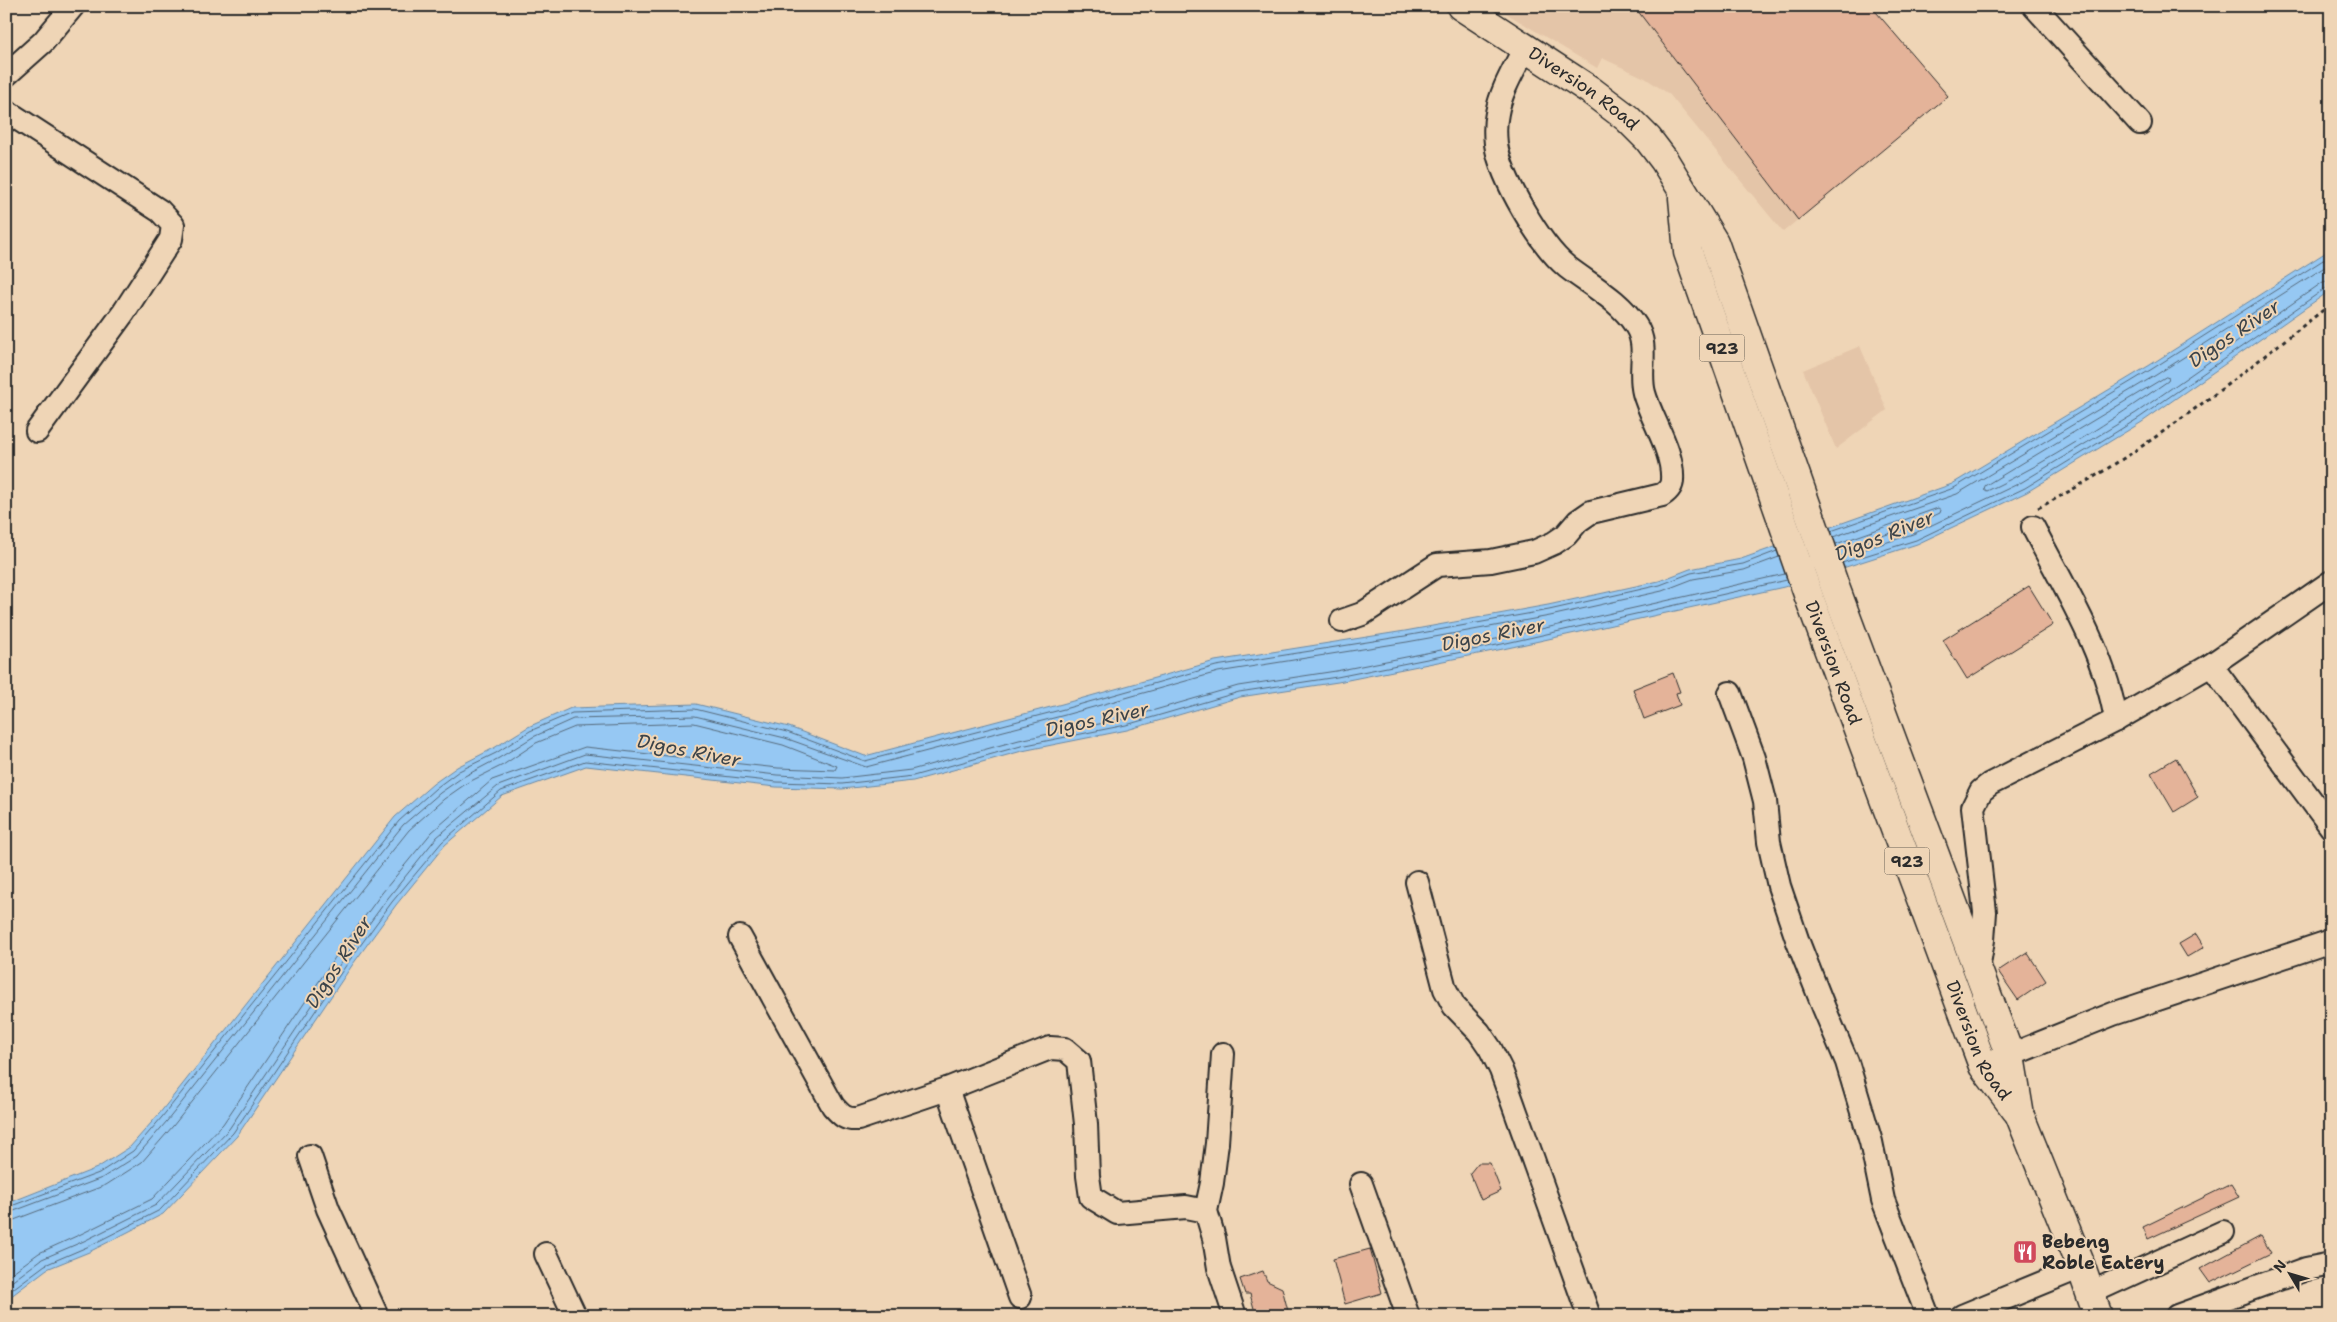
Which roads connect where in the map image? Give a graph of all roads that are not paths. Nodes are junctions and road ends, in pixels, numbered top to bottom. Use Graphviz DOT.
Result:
graph roads {
  1 [pos="74,6"];
  2 [pos="1461,6"];
  3 [pos="2034,6"];
  4 [pos="1525,47"];
  5 [pos="6,75"];
  6 [pos="6,111"];
  7 [pos="2140,123"];
  8 [pos="1683,194"];
  9 [pos="36,431"];
  10 [pos="2034,518"];
  11 [pos="2331,582"];
  12 [pos="1342,621"];
  13 [pos="2211,665"];
  14 [pos="1730,692"];
  15 [pos="2116,720"];
  16 [pos="2331,827"];
  17 [pos="1417,882"];
  18 [pos="740,937"];
  19 [pos="2331,941"];
  20 [pos="1978,970"];
  21 [pos="1223,1054"];
  22 [pos="2010,1056"];
  23 [pos="1983,1066"];
  24 [pos="947,1089"];
  25 [pos="2020,1116"];
  26 [pos="310,1156"];
  27 [pos="1362,1184"];
  28 [pos="1206,1211"];
  29 [pos="2223,1232"];
  30 [pos="546,1254"];
  31 [pos="2331,1264"];
  32 [pos="2082,1267"];
  33 [pos="1020,1297"];
  34 [pos="2094,1304"];
  35 [pos="1406,1315"];
  36 [pos="377,1316"];
  37 [pos="575,1316"];
  38 [pos="1235,1316"];
  39 [pos="1588,1316"];
  40 [pos="1928,1316"];
  41 [pos="1962,1316"];
  42 [pos="2177,1316"];
  1 -- 5 [label="street"];
  2 -- 4 [label="highway, Diversion Road / 923"];
  3 -- 7 [label="street"];
  4 -- 8 [label="highway, Diversion Road / 923"];
  4 -- 12 [label="street"];
  6 -- 9 [label="street"];
  8 -- 20 [label="highway, Diversion Road / 923"];
  8 -- 23 [label="highway, Diversion Road / 923"];
  10 -- 15 [label="street"];
  11 -- 13 [label="street"];
  13 -- 15 [label="street"];
  13 -- 16 [label="street"];
  14 -- 40 [label="street"];
  15 -- 20 [label="street"];
  17 -- 39 [label="street"];
  18 -- 24 [label="street"];
  19 -- 22 [label="street"];
  20 -- 22 [label="highway, Diversion Road / 923"];
  21 -- 28 [label="street"];
  22 -- 23 [label="street"];
  22 -- 25 [label="highway, Diversion Road / 923"];
  23 -- 25 [label="highway, Diversion Road / 923"];
  24 -- 28 [label="street"];
  24 -- 33 [label="street"];
  25 -- 32 [label="highway, Diversion Road / 923"];
  26 -- 36 [label="street"];
  27 -- 35 [label="street"];
  28 -- 38 [label="street"];
  29 -- 34 [label="street"];
  30 -- 37 [label="street"];
  31 -- 42 [label="street"];
  32 -- 34 [label="highway, Diversion Road / 923"];
  32 -- 41 [label="street"];
}
